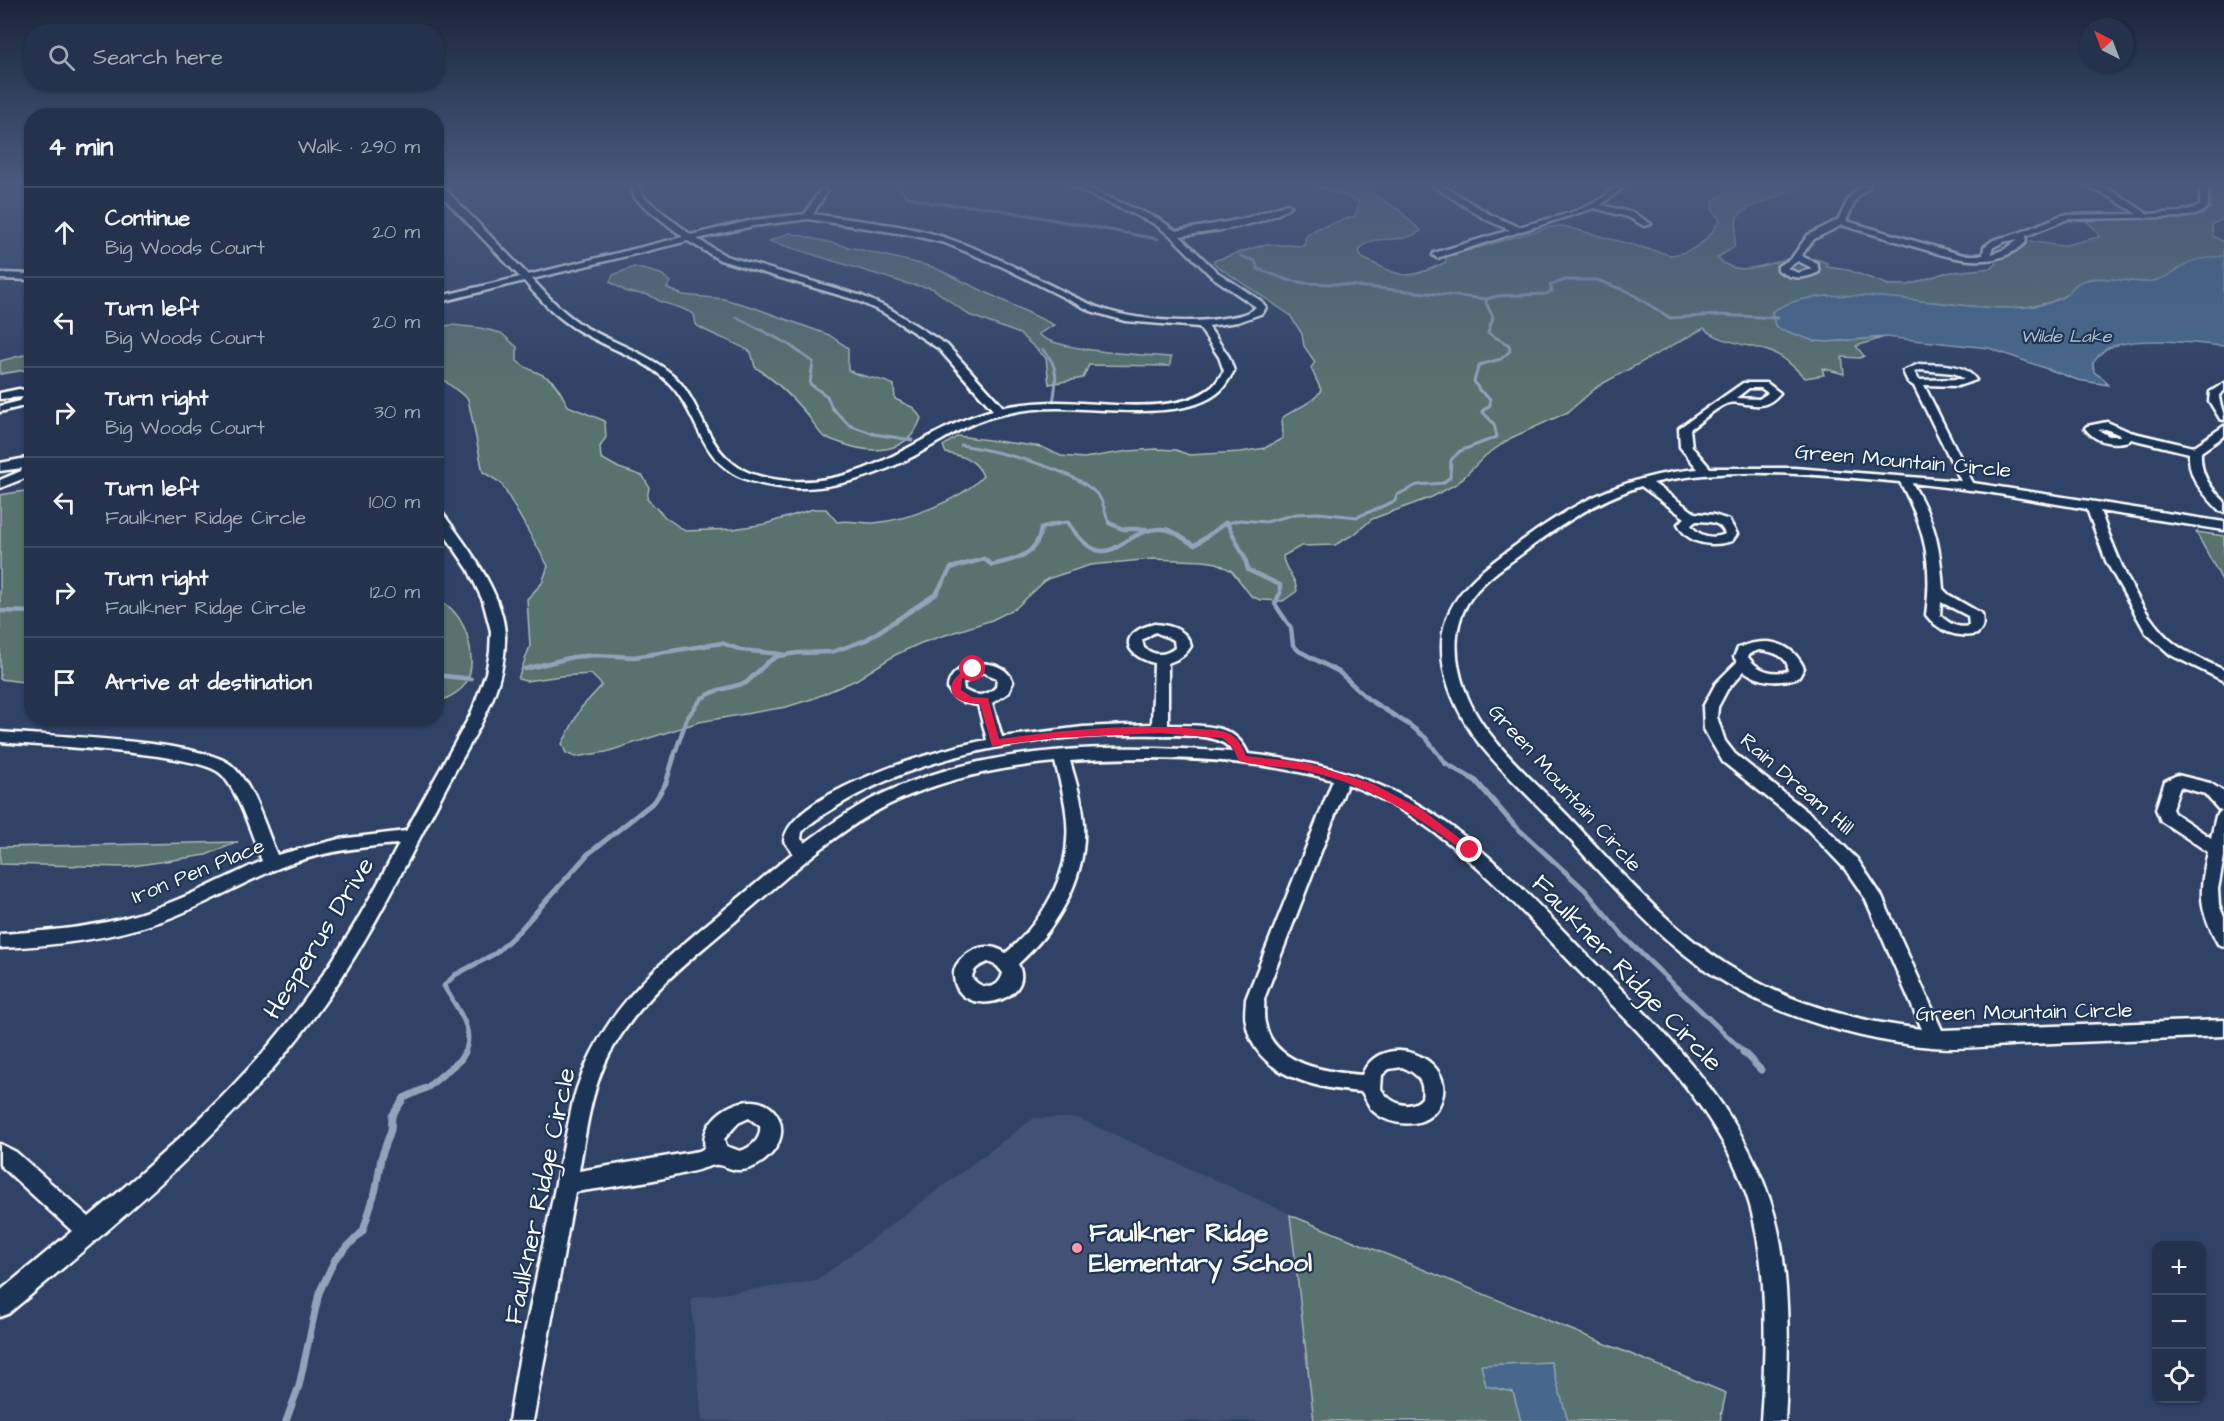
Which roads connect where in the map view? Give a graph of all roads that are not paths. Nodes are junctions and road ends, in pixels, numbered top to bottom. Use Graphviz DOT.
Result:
graph roads {
  1 [pos="501,252"];
  2 [pos="631,252"];
  3 [pos="714,252"];
  4 [pos="978,252"];
  5 [pos="1192,252"];
  6 [pos="1446,252"];
  7 [pos="1799,252"];
  8 [pos="1943,252"];
  9 [pos="1997,252"];
  10 [pos="1437,255"];
  11 [pos="1796,257"];
  12 [pos="0,276"];
  13 [pos="24,277"];
  14 [pos="526,278"];
  15 [pos="444,298"];
  16 [pos="1202,324"];
  17 [pos="1918,384"];
  18 [pos="2224,386"];
  19 [pos="24,392"];
  20 [pos="0,396"];
  21 [pos="1727,400"];
  22 [pos="24,402"];
  23 [pos="0,410"];
  24 [pos="1000,411"];
  25 [pos="2224,417"];
  26 [pos="2224,429"];
  27 [pos="2126,435"];
  28 [pos="2195,452"];
  29 [pos="24,463"];
  30 [pos="0,467"];
  31 [pos="1706,471"];
  32 [pos="24,474"];
  33 [pos="1904,479"];
  34 [pos="1643,482"];
  35 [pos="0,484"];
  36 [pos="1969,486"];
  37 [pos="2092,507"];
  38 [pos="2224,508"];
  39 [pos="1693,517"];
  40 [pos="2224,526"];
  41 [pos="444,535"];
  42 [pos="1936,590"];
  43 [pos="1161,659"];
  44 [pos="1744,663"];
  45 [pos="2224,676"];
  46 [pos="984,700"];
  47 [pos="1160,729"];
  48 [pos="0,737"];
  49 [pos="996,743"];
  50 [pos="1061,756"];
  51 [pos="1242,759"];
  52 [pos="1342,777"];
  53 [pos="2224,805"];
  54 [pos="2224,816"];
  55 [pos="411,837"];
  56 [pos="2217,850"];
  57 [pos="805,854"];
  58 [pos="272,864"];
  59 [pos="2224,939"];
  60 [pos="0,941"];
  61 [pos="1008,962"];
  62 [pos="2224,1028"];
  63 [pos="1936,1039"];
  64 [pos="1369,1084"];
  65 [pos="718,1152"];
  66 [pos="0,1154"];
  67 [pos="566,1183"];
  68 [pos="89,1232"];
  69 [pos="0,1306"];
  70 [pos="521,1421"];
  71 [pos="1773,1421"];
  1 -- 14 [label="street"];
  2 -- 14 [label="street"];
  3 -- 24 [label="street"];
  4 -- 16 [label="street"];
  5 -- 16 [label="street"];
  6 -- 10 [label="street"];
  7 -- 11 [label="street"];
  8 -- 9 [label="street"];
  12 -- 13 [label="street"];
  14 -- 15 [label="street"];
  14 -- 24 [label="street"];
  16 -- 24 [label="street"];
  17 -- 17 [label="street"];
  17 -- 36 [label="street"];
  18 -- 25 [label="street"];
  19 -- 20 [label="street"];
  21 -- 31 [label="street"];
  22 -- 23 [label="street"];
  26 -- 28 [label="street"];
  27 -- 28 [label="street"];
  28 -- 38 [label="street"];
  29 -- 30 [label="street"];
  31 -- 33 [label="street, Green Mountain Circle"];
  31 -- 34 [label="street, Green Mountain Circle"];
  32 -- 35 [label="street"];
  33 -- 36 [label="street, Green Mountain Circle"];
  33 -- 42 [label="street"];
  34 -- 39 [label="street"];
  34 -- 63 [label="street, Green Mountain Circle"];
  36 -- 37 [label="street, Green Mountain Circle"];
  37 -- 40 [label="street, Green Mountain Circle"];
  37 -- 45 [label="street"];
  41 -- 55 [label="street, Hesperus Drive"];
  43 -- 47 [label="street"];
  44 -- 63 [label="street, Rain Dream Hill"];
  46 -- 49 [label="street"];
  47 -- 49 [label="street"];
  47 -- 51 [label="street"];
  48 -- 58 [label="street"];
  49 -- 57 [label="street"];
  50 -- 51 [label="street, Faulkner Ridge Circle"];
  50 -- 57 [label="street, Faulkner Ridge Circle"];
  50 -- 61 [label="street"];
  51 -- 52 [label="street, Faulkner Ridge Circle"];
  52 -- 64 [label="street"];
  52 -- 71 [label="street, Faulkner Ridge Circle"];
  53 -- 56 [label="street"];
  54 -- 56 [label="street"];
  55 -- 58 [label="street, Iron Pen Place"];
  55 -- 68 [label="street, Hesperus Drive"];
  56 -- 59 [label="street"];
  57 -- 67 [label="street, Faulkner Ridge Circle"];
  58 -- 60 [label="street, Iron Pen Place"];
  62 -- 63 [label="street, Green Mountain Circle"];
  65 -- 67 [label="street"];
  66 -- 68 [label="street"];
  67 -- 70 [label="street, Faulkner Ridge Circle"];
  68 -- 69 [label="street, Hesperus Drive"];
}
